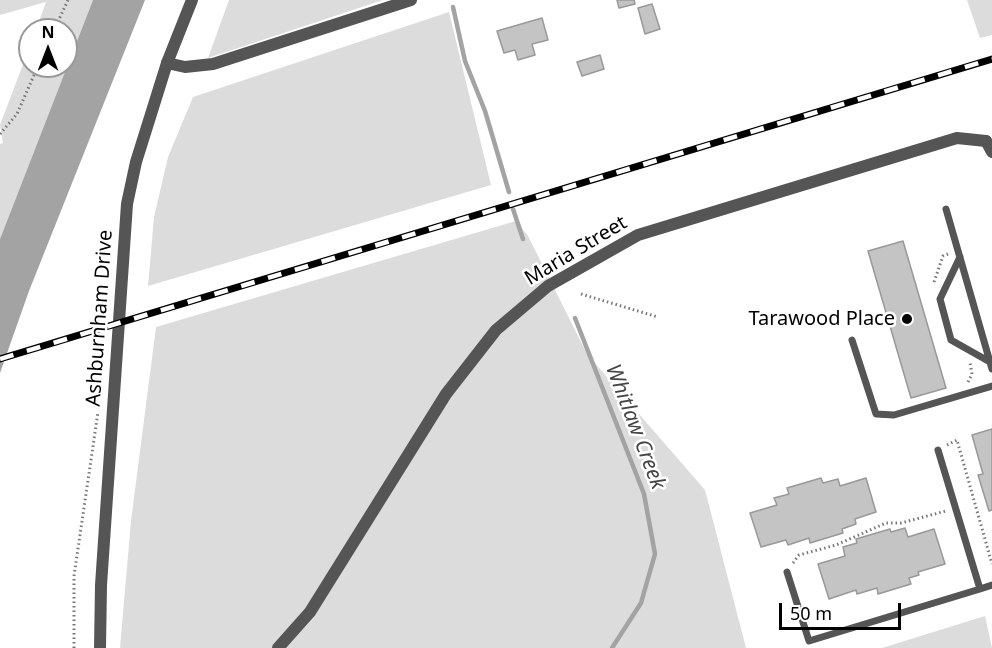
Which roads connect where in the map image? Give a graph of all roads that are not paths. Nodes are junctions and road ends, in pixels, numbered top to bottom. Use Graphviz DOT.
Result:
graph roads {
  1 [pos="192,0"];
  2 [pos="411,0"];
  3 [pos="167,63"];
  4 [pos="989,146"];
  5 [pos="946,209"];
  6 [pos="959,254"];
  7 [pos="852,340"];
  8 [pos="991,366"];
  9 [pos="992,386"];
  10 [pos="938,450"];
  11 [pos="787,572"];
  12 [pos="992,585"];
  13 [pos="980,589"];
  14 [pos="100,648"];
  15 [pos="278,648"];
  1 -- 3 [label="street, Ashburnham Drive"];
  2 -- 3 [label="street"];
  3 -- 14 [label="street, Ashburnham Drive"];
  4 -- 15 [label="street, Maria Street"];
  5 -- 6 [label="lane"];
  6 -- 8 [label="lane"];
  6 -- 8 [label="lane"];
  7 -- 9 [label="lane"];
  10 -- 13 [label="lane"];
  11 -- 13 [label="lane"];
  12 -- 13 [label="lane"];
}
